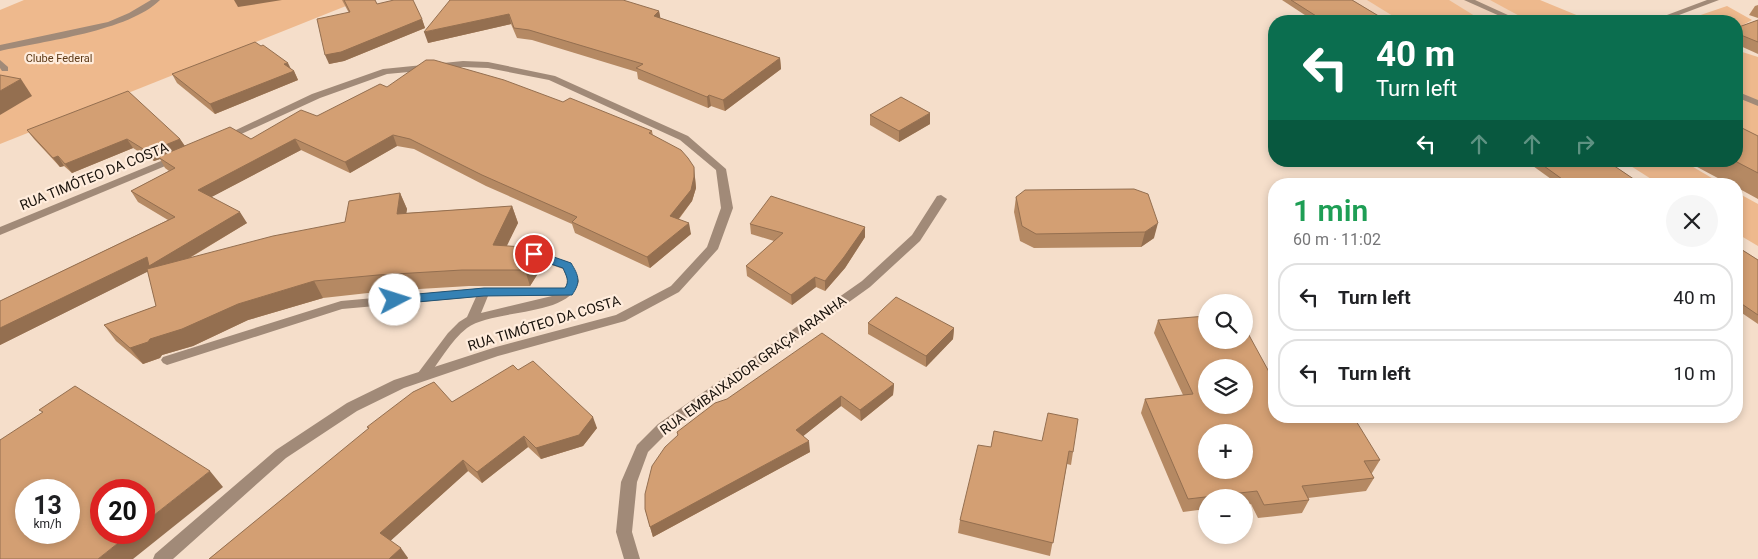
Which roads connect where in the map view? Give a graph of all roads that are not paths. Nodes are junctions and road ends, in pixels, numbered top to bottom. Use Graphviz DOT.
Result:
graph roads {
  1 [pos="156,0"];
  2 [pos="1468,0"];
  3 [pos="1715,0"];
  4 [pos="1503,15"];
  5 [pos="1673,15"];
  6 [pos="0,48"];
  7 [pos="1743,97"];
  8 [pos="1758,103"];
  9 [pos="212,143"];
  10 [pos="184,155"];
  11 [pos="941,199"];
  12 [pos="0,231"];
  13 [pos="517,248"];
  14 [pos="484,292"];
  15 [pos="568,292"];
  16 [pos="472,320"];
  17 [pos="167,360"];
  18 [pos="422,376"];
  19 [pos="161,559"];
  20 [pos="632,559"];
  1 -- 6 [label="lane"];
  2 -- 4 [label="lane"];
  3 -- 5 [label="street"];
  7 -- 8 [label="lane"];
  9 -- 18 [label="street, RUA TIMÓTEO DA COSTA"];
  10 -- 12 [label="street, RUA TIMÓTEO DA COSTA"];
  11 -- 20 [label="street, RUA EMBAIXADOR GRAÇA ARANHA"];
  13 -- 15 [label="lane"];
  14 -- 15 [label="lane"];
  14 -- 16 [label="lane"];
  14 -- 17 [label="lane"];
  15 -- 16 [label="lane"];
  16 -- 18 [label="lane"];
  18 -- 19 [label="street, RUA TIMÓTEO DA COSTA"];
}
